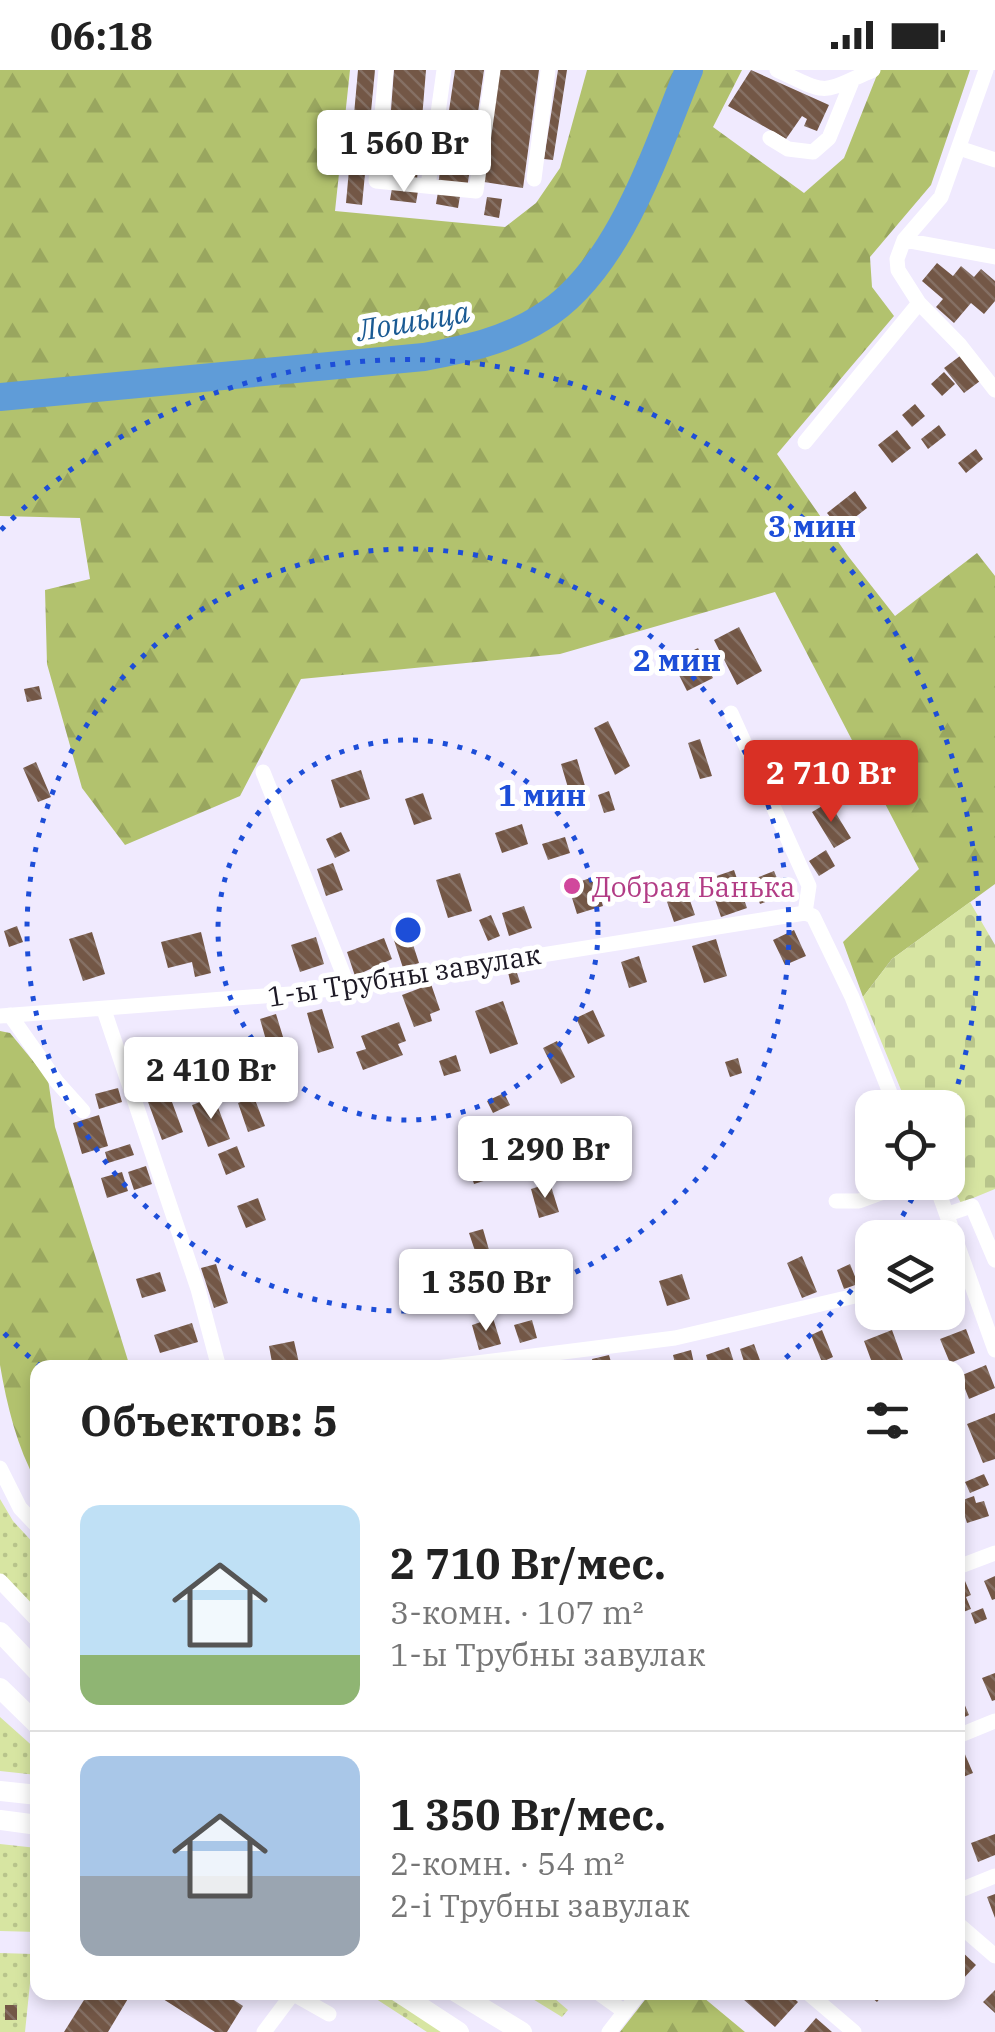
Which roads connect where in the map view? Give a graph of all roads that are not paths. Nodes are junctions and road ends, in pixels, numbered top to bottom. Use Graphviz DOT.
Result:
graph roads {
  1 [pos="386,70"];
  2 [pos="444,70"];
  3 [pos="493,70"];
  4 [pos="548,70"];
  5 [pos="778,70"];
  6 [pos="873,70"];
  7 [pos="986,70"];
  8 [pos="853,79"];
  9 [pos="770,138"];
  10 [pos="959,148"];
  11 [pos="995,160"];
  12 [pos="534,179"];
  13 [pos="428,186"];
  14 [pos="904,240"];
  15 [pos="995,257"];
  16 [pos="919,303"];
  17 [pos="995,390"];
  18 [pos="805,442"];
  19 [pos="731,713"];
  20 [pos="264,772"];
  21 [pos="805,913"];
  22 [pos="348,986"];
  23 [pos="104,1010"];
  24 [pos="5,1016"];
  25 [pos="889,1090"];
  26 [pos="83,1111"];
  27 [pos="836,1200"];
  28 [pos="862,1200"];
  29 [pos="942,1200"];
  30 [pos="948,1214"];
  31 [pos="950,1220"];
  32 [pos="995,1260"];
  33 [pos="965,1270"];
  34 [pos="855,1296"];
  35 [pos="995,1350"];
  36 [pos="216,1360"];
  37 [pos="500,1360"];
  38 [pos="0,1468"];
  39 [pos="30,1519"];
  40 [pos="995,1553"];
  41 [pos="965,1565"];
  42 [pos="0,1581"];
  43 [pos="30,1613"];
  44 [pos="0,1632"];
  45 [pos="30,1664"];
  46 [pos="0,1688"];
  47 [pos="30,1717"];
  48 [pos="995,1720"];
  49 [pos="965,1733"];
  50 [pos="0,1791"];
  51 [pos="30,1794"];
  52 [pos="0,1820"];
  53 [pos="30,1823"];
  54 [pos="995,1876"];
  55 [pos="965,1889"];
  56 [pos="965,1930"];
  57 [pos="995,1956"];
  58 [pos="287,2000"];
  59 [pos="304,2000"];
  60 [pos="410,2000"];
  61 [pos="469,2000"];
  62 [pos="608,2000"];
  63 [pos="634,2000"];
  64 [pos="816,2000"];
  65 [pos="625,2012"];
  66 [pos="329,2014"];
  67 [pos="264,2032"];
  68 [pos="459,2032"];
  69 [pos="522,2032"];
  70 [pos="608,2032"];
  71 [pos="854,2032"];
  1 -- 13 [label="street"];
  2 -- 13 [label="street"];
  3 -- 13 [label="street"];
  4 -- 12 [label="street"];
  5 -- 8 [label="street"];
  6 -- 8 [label="street"];
  7 -- 10 [label="street"];
  8 -- 9 [label="street"];
  10 -- 11 [label="street"];
  10 -- 14 [label="street"];
  14 -- 15 [label="street"];
  14 -- 16 [label="street"];
  16 -- 17 [label="street"];
  16 -- 18 [label="street"];
  19 -- 21 [label="street"];
  20 -- 22 [label="street"];
  21 -- 22 [label="street, 1-ы Трубны завулак"];
  21 -- 25 [label="street"];
  22 -- 23 [label="street, 1-ы Трубны завулак"];
  23 -- 24 [label="street, 1-ы Трубны завулак"];
  23 -- 36 [label="street"];
  24 -- 26 [label="street"];
  27 -- 28 [label="street"];
  29 -- 30 [label="street"];
  30 -- 31 [label="street"];
  30 -- 32 [label="street"];
  33 -- 35 [label="street"];
  34 -- 37 [label="street"];
  38 -- 39 [label="street"];
  40 -- 41 [label="street"];
  42 -- 43 [label="street"];
  44 -- 45 [label="main road"];
  46 -- 47 [label="main road"];
  48 -- 49 [label="street"];
  50 -- 51 [label="main road"];
  52 -- 53 [label="main road"];
  54 -- 55 [label="street"];
  56 -- 57 [label="street"];
  58 -- 67 [label="street"];
  59 -- 66 [label="street"];
  60 -- 68 [label="main road"];
  61 -- 69 [label="main road"];
  62 -- 65 [label="street"];
  63 -- 65 [label="street"];
  64 -- 71 [label="street"];
  65 -- 70 [label="street"];
}
